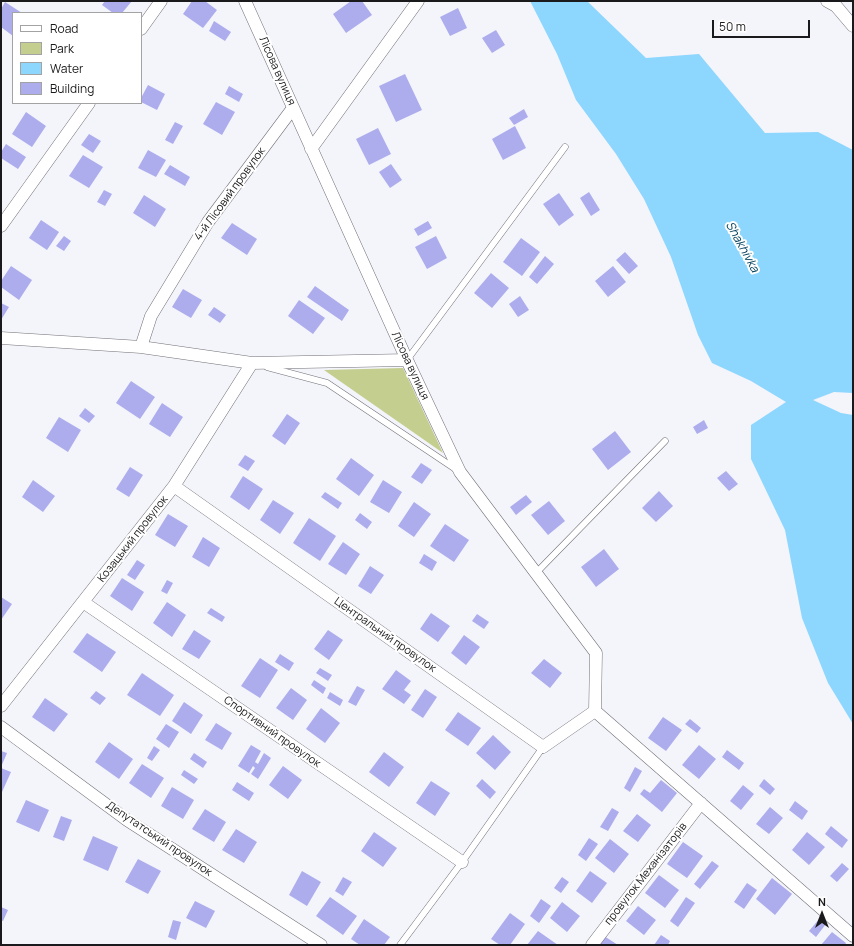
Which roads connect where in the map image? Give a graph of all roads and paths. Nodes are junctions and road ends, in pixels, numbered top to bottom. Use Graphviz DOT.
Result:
graph roads {
  1 [pos="161,1"];
  2 [pos="245,1"];
  3 [pos="418,1"];
  4 [pos="827,1"];
  5 [pos="853,26"];
  6 [pos="142,28"];
  7 [pos="88,104"];
  8 [pos="293,108"];
  9 [pos="565,147"];
  10 [pos="311,149"];
  11 [pos="1,226"];
  12 [pos="1,338"];
  13 [pos="141,347"];
  14 [pos="407,360"];
  15 [pos="252,363"];
  16 [pos="665,441"];
  17 [pos="460,472"];
  18 [pos="174,486"];
  19 [pos="536,573"];
  20 [pos="83,602"];
  21 [pos="1,706"];
  22 [pos="595,711"];
  23 [pos="1,727"];
  24 [pos="543,747"];
  25 [pos="701,803"];
  26 [pos="462,862"];
  27 [pos="853,936"];
  28 [pos="322,945"];
  29 [pos="400,945"];
  30 [pos="592,945"];
  1 -- 6 [label="street"];
  2 -- 8 [label="street, Лісова вулиця"];
  3 -- 10 [label="street"];
  4 -- 5 [label="street"];
  7 -- 11 [label="street"];
  8 -- 10 [label="street, Лісова вулиця"];
  8 -- 13 [label="street, 4-й Лісовий провулок"];
  9 -- 14 [label="lane"];
  10 -- 14 [label="street, Лісова вулиця"];
  12 -- 13 [label="street"];
  13 -- 15 [label="street"];
  14 -- 15 [label="street"];
  14 -- 17 [label="street, Лісова вулиця"];
  15 -- 17 [label="lane"];
  15 -- 18 [label="street, Козацький провулок"];
  16 -- 19 [label="lane"];
  17 -- 19 [label="street, Лісова вулиця"];
  18 -- 20 [label="street, Козацький провулок"];
  18 -- 24 [label="street, Центральний провулок"];
  19 -- 22 [label="street, Лісова вулиця"];
  20 -- 21 [label="street, Козацький провулок"];
  20 -- 26 [label="street, Спортивний провулок"];
  22 -- 24 [label="street"];
  22 -- 25 [label="street"];
  23 -- 28 [label="street, Депутатський провулок"];
  24 -- 26 [label="lane"];
  25 -- 27 [label="street"];
  25 -- 30 [label="street, провулок Механізаторів"];
  26 -- 29 [label="lane"];
}
